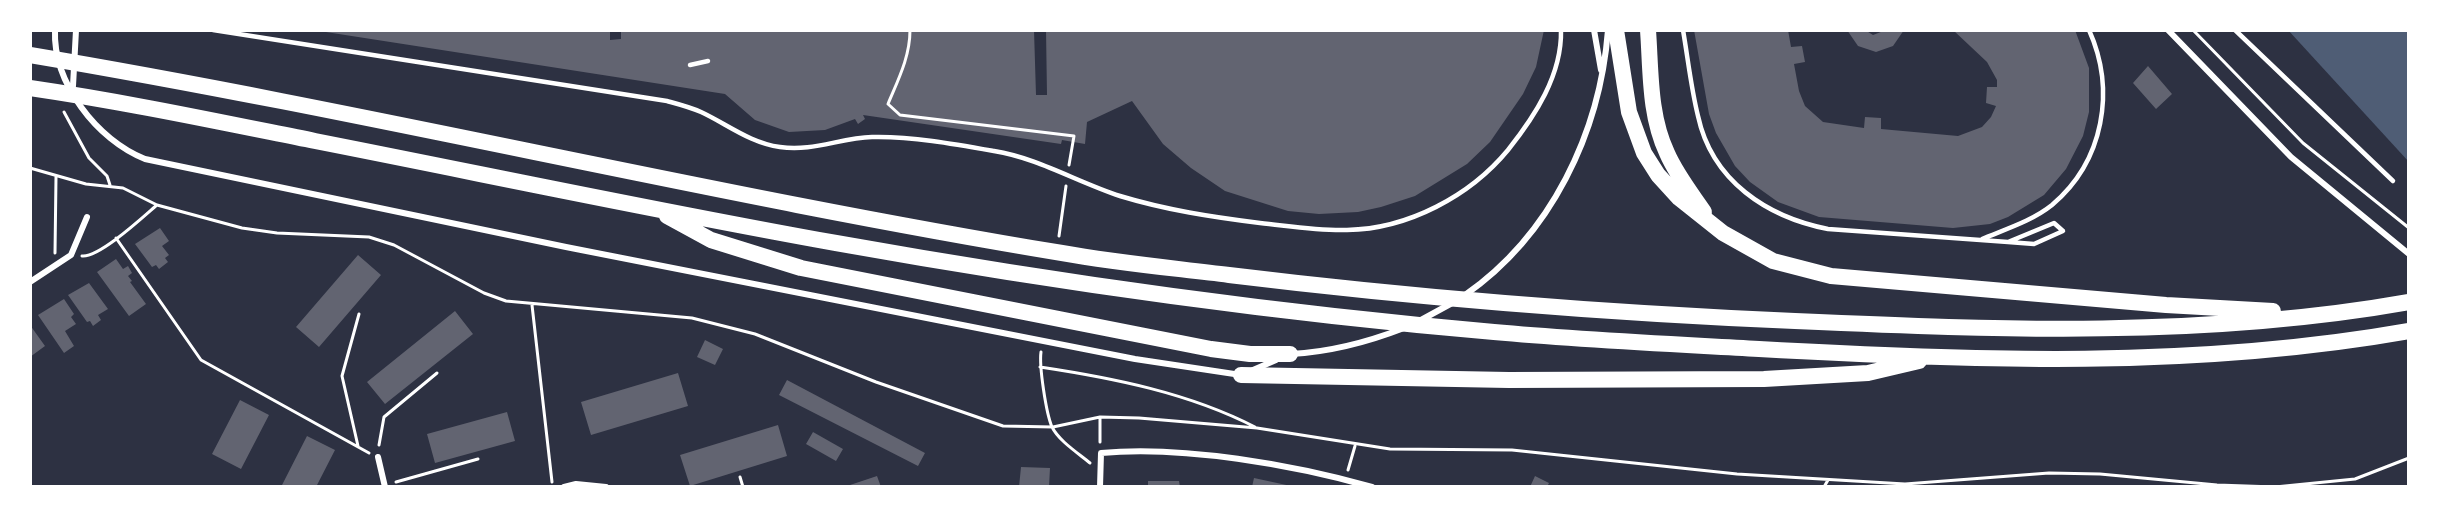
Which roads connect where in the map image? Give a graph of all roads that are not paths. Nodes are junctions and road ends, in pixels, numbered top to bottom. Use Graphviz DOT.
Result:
graph roads {
  1 [pos="55,30"];
  2 [pos="76,30"];
  3 [pos="213,30"];
  4 [pos="1561,30"];
  5 [pos="1594,30"];
  6 [pos="1608,30"];
  7 [pos="1616,30"];
  8 [pos="1648,30"];
  9 [pos="1683,30"];
  10 [pos="2089,30"];
  11 [pos="2168,30"];
  12 [pos="2235,30"];
  13 [pos="30,55"];
  14 [pos="708,61"];
  15 [pos="690,65"];
  16 [pos="1602,77"];
  17 [pos="30,88"];
  18 [pos="74,93"];
  19 [pos="2392,181"];
  20 [pos="653,208"];
  21 [pos="87,217"];
  22 [pos="1711,223"];
  23 [pos="1980,240"];
  24 [pos="2008,242"];
  25 [pos="2409,254"];
  26 [pos="30,282"];
  27 [pos="2409,302"];
  28 [pos="2331,314"];
  29 [pos="2409,331"];
  30 [pos="1290,354"];
  31 [pos="1937,356"];
  32 [pos="1241,375"];
  33 [pos="378,457"];
  34 [pos="1345,480"];
  35 [pos="384,486"];
  36 [pos="564,487"];
  37 [pos="606,487"];
  38 [pos="1100,487"];
  39 [pos="1343,487"];
  40 [pos="1372,487"];
  1 -- 18 [label="street"];
  2 -- 18 [label="street"];
  3 -- 4 [label="lane"];
  5 -- 16 [label="street"];
  6 -- 16 [label="street"];
  7 -- 22 [label="highway"];
  8 -- 22 [label="highway"];
  9 -- 23 [label="lane"];
  10 -- 23 [label="lane"];
  11 -- 25 [label="street"];
  12 -- 19 [label="lane"];
  13 -- 28 [label="highway"];
  14 -- 15 [label="lane"];
  16 -- 30 [label="street"];
  17 -- 20 [label="highway"];
  18 -- 32 [label="street"];
  20 -- 30 [label="highway"];
  20 -- 31 [label="highway"];
  21 -- 26 [label="street"];
  22 -- 28 [label="highway"];
  23 -- 24 [label="lane"];
  24 -- 24 [label="lane"];
  27 -- 28 [label="highway"];
  29 -- 31 [label="highway"];
  30 -- 32 [label="street"];
  31 -- 32 [label="highway"];
  33 -- 35 [label="street"];
  34 -- 38 [label="street"];
  34 -- 39 [label="street"];
  34 -- 40 [label="street"];
  36 -- 37 [label="street"];
}
